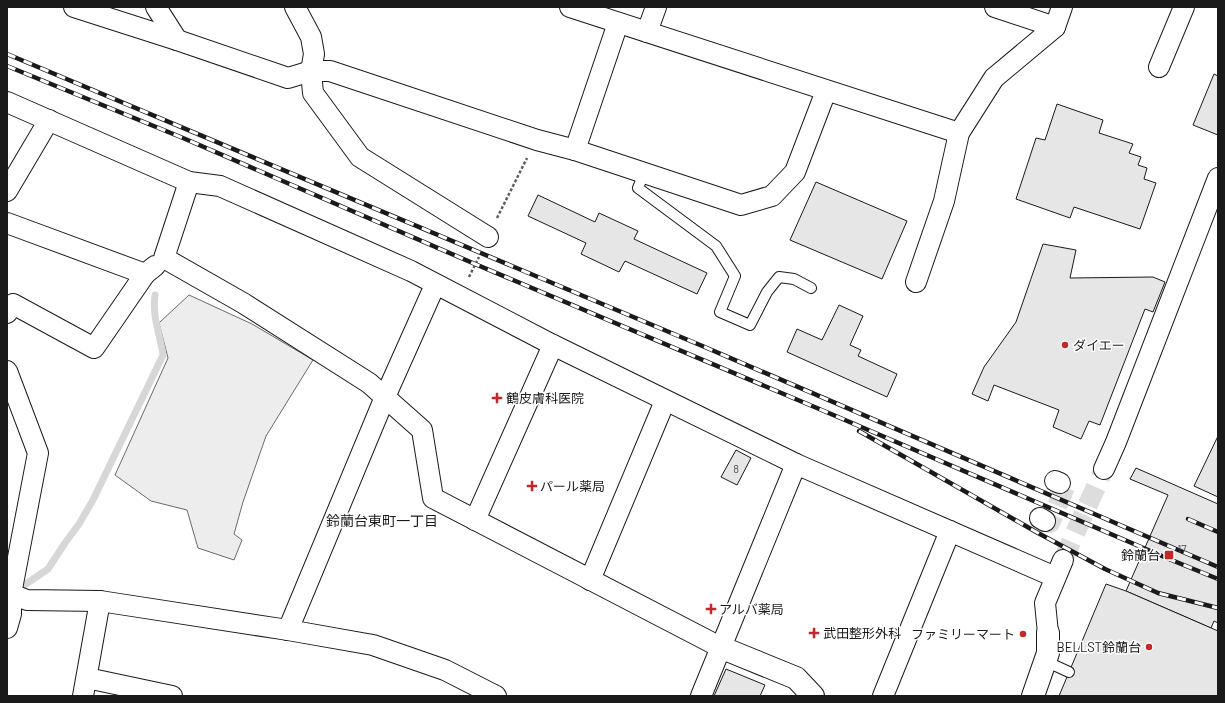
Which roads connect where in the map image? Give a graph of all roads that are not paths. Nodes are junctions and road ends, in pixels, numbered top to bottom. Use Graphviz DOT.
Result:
graph roads {
  1 [pos="74,7"];
  2 [pos="156,7"];
  3 [pos="295,7"];
  4 [pos="570,7"];
  5 [pos="656,7"];
  6 [pos="995,7"];
  7 [pos="1062,7"];
  8 [pos="1184,7"];
  9 [pos="618,22"];
  10 [pos="1055,27"];
  11 [pos="647,32"];
  12 [pos="177,40"];
  13 [pos="1159,67"];
  14 [pos="311,71"];
  15 [pos="826,91"];
  16 [pos="7,102"];
  17 [pos="49,120"];
  18 [pos="959,133"];
  19 [pos="575,150"];
  20 [pos="644,173"];
  21 [pos="1218,178"];
  22 [pos="189,182"];
  23 [pos="7,191"];
  24 [pos="1212,213"];
  25 [pos="7,223"];
  26 [pos="488,237"];
  27 [pos="164,258"];
  28 [pos="145,274"];
  29 [pos="916,282"];
  30 [pos="435,285"];
  31 [pos="811,288"];
  32 [pos="7,313"];
  33 [pos="552,345"];
  34 [pos="7,371"];
  35 [pos="384,397"];
  36 [pos="665,401"];
  37 [pos="796,464"];
  38 [pos="1104,469"];
  39 [pos="475,520"];
  40 [pos="950,531"];
  41 [pos="590,580"];
  42 [pos="9,594"];
  43 [pos="100,601"];
  44 [pos="7,628"];
  45 [pos="288,630"];
  46 [pos="1048,632"];
  47 [pos="720,647"];
  48 [pos="1045,661"];
  49 [pos="1069,672"];
  50 [pos="85,687"];
  51 [pos="150,694"];
  52 [pos="172,696"];
  53 [pos="496,696"];
  54 [pos="700,696"];
  55 [pos="813,696"];
  56 [pos="883,696"];
  57 [pos="1033,696"];
  1 -- 12 [label="street"];
  2 -- 12 [label="street"];
  3 -- 14 [label="street"];
  4 -- 9 [label="street"];
  5 -- 11 [label="street"];
  6 -- 10 [label="street"];
  7 -- 10 [label="street"];
  8 -- 13 [label="street"];
  9 -- 11 [label="street"];
  9 -- 19 [label="street"];
  10 -- 18 [label="street"];
  11 -- 15 [label="street"];
  12 -- 14 [label="street"];
  14 -- 19 [label="street"];
  14 -- 26 [label="street"];
  15 -- 18 [label="street"];
  15 -- 20 [label="street"];
  16 -- 17 [label="street"];
  17 -- 22 [label="street"];
  17 -- 23 [label="street"];
  18 -- 29 [label="street"];
  19 -- 20 [label="street"];
  20 -- 31 [label="lane"];
  21 -- 24 [label="street"];
  22 -- 27 [label="street"];
  22 -- 30 [label="street"];
  24 -- 38 [label="street"];
  25 -- 28 [label="street"];
  27 -- 28 [label="street"];
  27 -- 35 [label="street"];
  28 -- 32 [label="street"];
  30 -- 33 [label="street"];
  30 -- 35 [label="street"];
  33 -- 36 [label="street"];
  33 -- 39 [label="street"];
  34 -- 42 [label="street"];
  35 -- 39 [label="street"];
  35 -- 45 [label="street"];
  36 -- 37 [label="street"];
  36 -- 41 [label="street"];
  37 -- 40 [label="street"];
  37 -- 47 [label="street"];
  39 -- 41 [label="street"];
  40 -- 46 [label="street"];
  40 -- 56 [label="street"];
  41 -- 47 [label="street"];
  42 -- 43 [label="street"];
  42 -- 44 [label="street"];
  43 -- 45 [label="street"];
  43 -- 50 [label="street"];
  45 -- 53 [label="street"];
  46 -- 48 [label="street"];
  47 -- 54 [label="street"];
  47 -- 55 [label="street"];
  48 -- 49 [label="lane"];
  48 -- 57 [label="street"];
  50 -- 51 [label="street"];
  51 -- 52 [label="street"];
}
